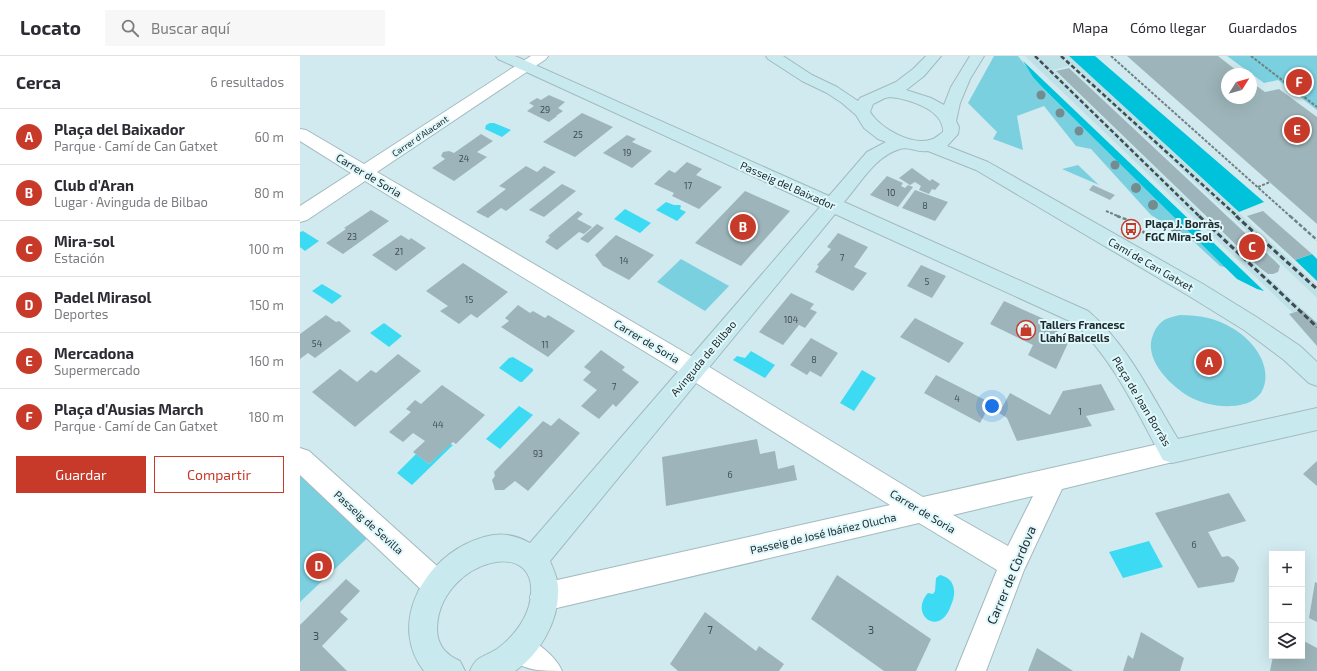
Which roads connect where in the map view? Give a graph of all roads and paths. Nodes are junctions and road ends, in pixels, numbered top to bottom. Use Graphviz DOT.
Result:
graph roads {
  1 [pos="503,56"];
  2 [pos="541,56"];
  3 [pos="773,56"];
  4 [pos="934,56"];
  5 [pos="977,56"];
  6 [pos="1111,56"];
  7 [pos="1251,56"];
  8 [pos="525,66"];
  9 [pos="915,77"];
  10 [pos="956,89"];
  11 [pos="832,90"];
  12 [pos="885,93"];
  13 [pos="926,102"];
  14 [pos="1317,107"];
  15 [pos="862,112"];
  16 [pos="872,127"];
  17 [pos="949,127"];
  18 [pos="300,134"];
  19 [pos="899,142"];
  20 [pos="930,146"];
  21 [pos="873,156"];
  22 [pos="977,164"];
  23 [pos="365,173"];
  24 [pos="1270,182"];
  25 [pos="1257,187"];
  26 [pos="831,205"];
  27 [pos="300,215"];
  28 [pos="1317,240"];
  29 [pos="1073,314"];
  30 [pos="693,369"];
  31 [pos="1317,376"];
  32 [pos="1317,419"];
  33 [pos="1172,452"];
  34 [pos="300,459"];
  35 [pos="1054,480"];
  36 [pos="921,510"];
  37 [pos="533,560"];
  38 [pos="1013,564"];
  39 [pos="437,585"];
  40 [pos="544,597"];
  41 [pos="520,649"];
  42 [pos="435,667"];
  43 [pos="485,671"];
  44 [pos="547,671"];
  45 [pos="971,671"];
  1 -- 8 [label="street, Passeig del Baixador"];
  2 -- 8 [label="street, Carrer d'Alacant"];
  3 -- 11 [label="street"];
  4 -- 9 [label="street"];
  5 -- 10 [label="street"];
  6 -- 25 [label="path"];
  7 -- 14 [label="path"];
  8 -- 23 [label="street, Carrer d'Alacant"];
  8 -- 26 [label="street, Passeig del Baixador"];
  9 -- 12 [label="street"];
  9 -- 13 [label="street"];
  10 -- 13 [label="street"];
  10 -- 17 [label="street"];
  11 -- 12 [label="street"];
  11 -- 15 [label="street"];
  12 -- 13 [label="street"];
  12 -- 15 [label="street"];
  13 -- 17 [label="street, Camí de Can Gatxet"];
  15 -- 16 [label="street"];
  16 -- 19 [label="street, Camí de Can Gatxet"];
  16 -- 21 [label="street"];
  17 -- 20 [label="street"];
  17 -- 22 [label="street, Camí de Can Gatxet"];
  18 -- 23 [label="street, Carrer de Soria"];
  19 -- 20 [label="street, Camí de Can Gatxet"];
  19 -- 21 [label="street, Avinguda de Bilbao"];
  20 -- 22 [label="street, Camí de Can Gatxet"];
  21 -- 26 [label="street, Avinguda de Bilbao"];
  22 -- 31 [label="street, Camí de Can Gatxet"];
  23 -- 27 [label="street, Carrer d'Alacant"];
  23 -- 30 [label="street, Carrer de Soria"];
  24 -- 25 [label="path"];
  25 -- 28 [label="path"];
  26 -- 29 [label="street, Passeig del Baixador"];
  26 -- 30 [label="street, Avinguda de Bilbao"];
  29 -- 33 [label="street, Plaça de Joan Borràs"];
  30 -- 36 [label="street, Carrer de Soria"];
  30 -- 37 [label="street, Avinguda de Bilbao"];
  32 -- 33 [label="street, Plaça de Joan Borràs"];
  33 -- 35 [label="street, Passeig de José Ibáñez Olucha"];
  34 -- 39 [label="street, Passeig de Sevilla"];
  35 -- 36 [label="street, Passeig de José Ibáñez Olucha"];
  35 -- 38 [label="street, Carrer de Còrdova"];
  36 -- 38 [label="street, Carrer de Soria"];
  36 -- 40 [label="street, Passeig de José Ibáñez Olucha"];
  37 -- 39 [label="street"];
  37 -- 40 [label="street"];
  38 -- 45 [label="street, Carrer de Còrdova"];
  39 -- 42 [label="street"];
  40 -- 41 [label="street"];
  41 -- 43 [label="street"];
  41 -- 44 [label="street"];
}
